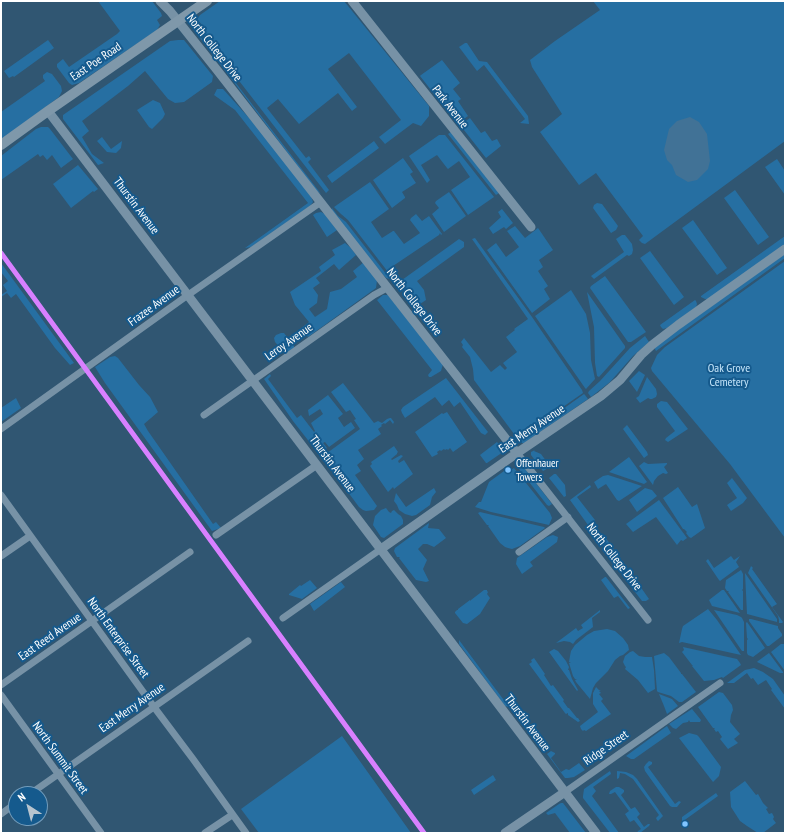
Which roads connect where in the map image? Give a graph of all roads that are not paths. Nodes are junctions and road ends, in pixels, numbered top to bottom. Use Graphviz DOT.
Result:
graph roads {
  1 [pos="160,1"];
  2 [pos="207,1"];
  3 [pos="352,1"];
  4 [pos="178,21"];
  5 [pos="48,110"];
  6 [pos="1,145"];
  7 [pos="321,202"];
  8 [pos="531,227"];
  9 [pos="785,249"];
  10 [pos="388,288"];
  11 [pos="188,295"];
  12 [pos="253,380"];
  13 [pos="204,415"];
  14 [pos="1,429"];
  15 [pos="517,453"];
  16 [pos="317,464"];
  17 [pos="1,495"];
  18 [pos="568,517"];
  19 [pos="216,535"];
  20 [pos="30,536"];
  21 [pos="381,549"];
  22 [pos="190,552"];
  23 [pos="519,552"];
  24 [pos="1,556"];
  25 [pos="283,618"];
  26 [pos="648,620"];
  27 [pos="92,621"];
  28 [pos="248,641"];
  29 [pos="720,683"];
  30 [pos="1,685"];
  31 [pos="1,695"];
  32 [pos="154,707"];
  33 [pos="59,774"];
  34 [pos="42,786"];
  35 [pos="565,792"];
  36 [pos="232,815"];
  37 [pos="101,833"];
  38 [pos="205,833"];
  39 [pos="246,833"];
  40 [pos="506,833"];
  41 [pos="596,833"];
  1 -- 4 [label="street, North College Drive"];
  2 -- 4 [label="main road, East Poe Road"];
  3 -- 8 [label="street, Park Avenue"];
  4 -- 5 [label="main road, East Poe Road"];
  4 -- 7 [label="street, North College Drive"];
  5 -- 6 [label="main road, East Poe Road"];
  5 -- 11 [label="street, Thurstin Avenue"];
  7 -- 10 [label="street, North College Drive"];
  7 -- 11 [label="street, Frazee Avenue"];
  9 -- 15 [label="street, East Merry Avenue"];
  10 -- 12 [label="street, Leroy Avenue"];
  10 -- 15 [label="street, North College Drive"];
  11 -- 12 [label="street, Thurstin Avenue"];
  11 -- 14 [label="street, Frazee Avenue"];
  12 -- 13 [label="street, Leroy Avenue"];
  12 -- 16 [label="street, Thurstin Avenue"];
  15 -- 18 [label="street, North College Drive"];
  15 -- 21 [label="street, East Merry Avenue"];
  16 -- 19 [label="street"];
  16 -- 21 [label="street, Thurstin Avenue"];
  17 -- 20 [label="street, North Enterprise Street"];
  18 -- 23 [label="street"];
  18 -- 26 [label="street, North College Drive"];
  20 -- 24 [label="street"];
  20 -- 27 [label="street, North Enterprise Street"];
  21 -- 25 [label="street, East Merry Avenue"];
  21 -- 35 [label="street, Thurstin Avenue"];
  22 -- 27 [label="street, East Reed Avenue"];
  27 -- 30 [label="street, East Reed Avenue"];
  27 -- 32 [label="street, North Enterprise Street"];
  28 -- 32 [label="street, East Merry Avenue"];
  29 -- 35 [label="street, Ridge Street"];
  31 -- 33 [label="street, North Summit Street"];
  32 -- 33 [label="street, East Merry Avenue"];
  32 -- 36 [label="street, North Enterprise Street"];
  33 -- 34 [label="street, East Merry Avenue"];
  33 -- 37 [label="street, North Summit Street"];
  35 -- 40 [label="street, Ridge Street"];
  35 -- 41 [label="street, Thurstin Avenue"];
  36 -- 38 [label="street"];
  36 -- 39 [label="street, North Enterprise Street"];
}
